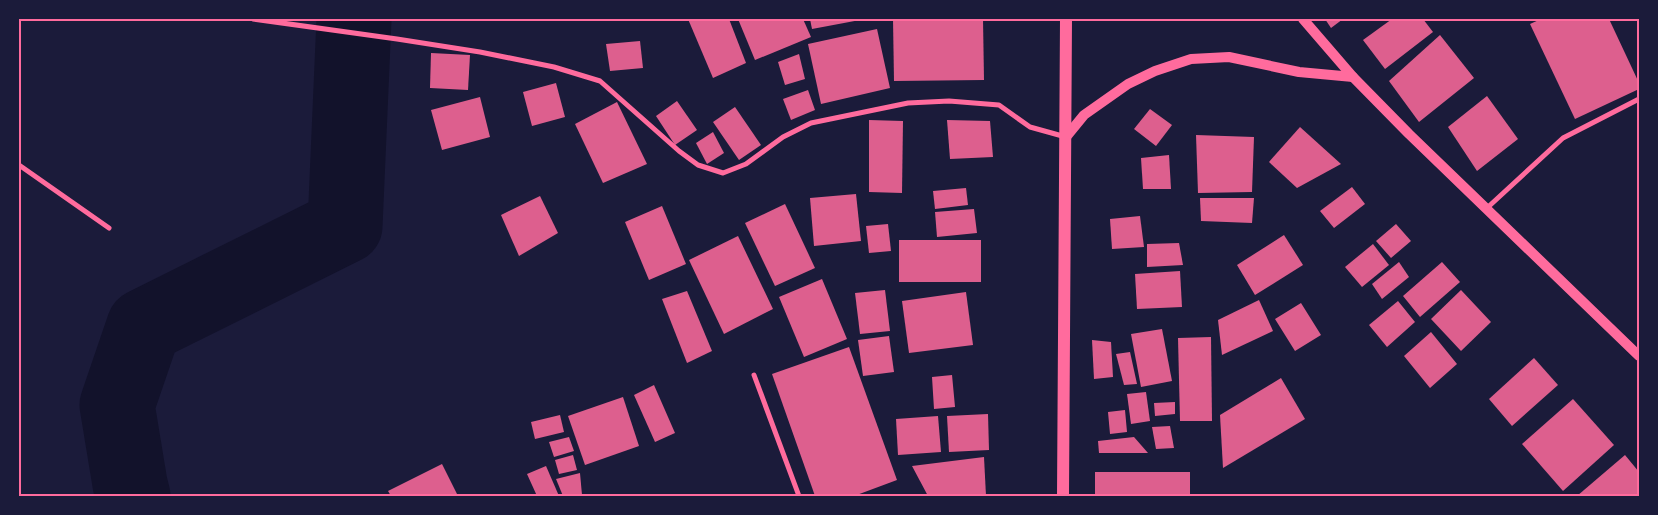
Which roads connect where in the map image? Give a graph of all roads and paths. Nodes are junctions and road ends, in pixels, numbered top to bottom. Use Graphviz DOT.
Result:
graph roads {
  1 [pos="253,19"];
  2 [pos="1066,19"];
  3 [pos="1302,19"];
  4 [pos="1353,77"];
  5 [pos="1639,99"];
  6 [pos="1066,137"];
  7 [pos="19,165"];
  8 [pos="1486,209"];
  9 [pos="109,228"];
  10 [pos="1639,356"];
  11 [pos="754,375"];
  12 [pos="798,496"];
  13 [pos="1063,496"];
  1 -- 6 [label="street"];
  2 -- 6 [label="main road"];
  3 -- 4 [label="main road"];
  4 -- 6 [label="main road"];
  4 -- 8 [label="main road"];
  5 -- 8 [label="street"];
  6 -- 13 [label="main road"];
  7 -- 9 [label="street"];
  8 -- 10 [label="main road"];
  11 -- 12 [label="street"];
}
